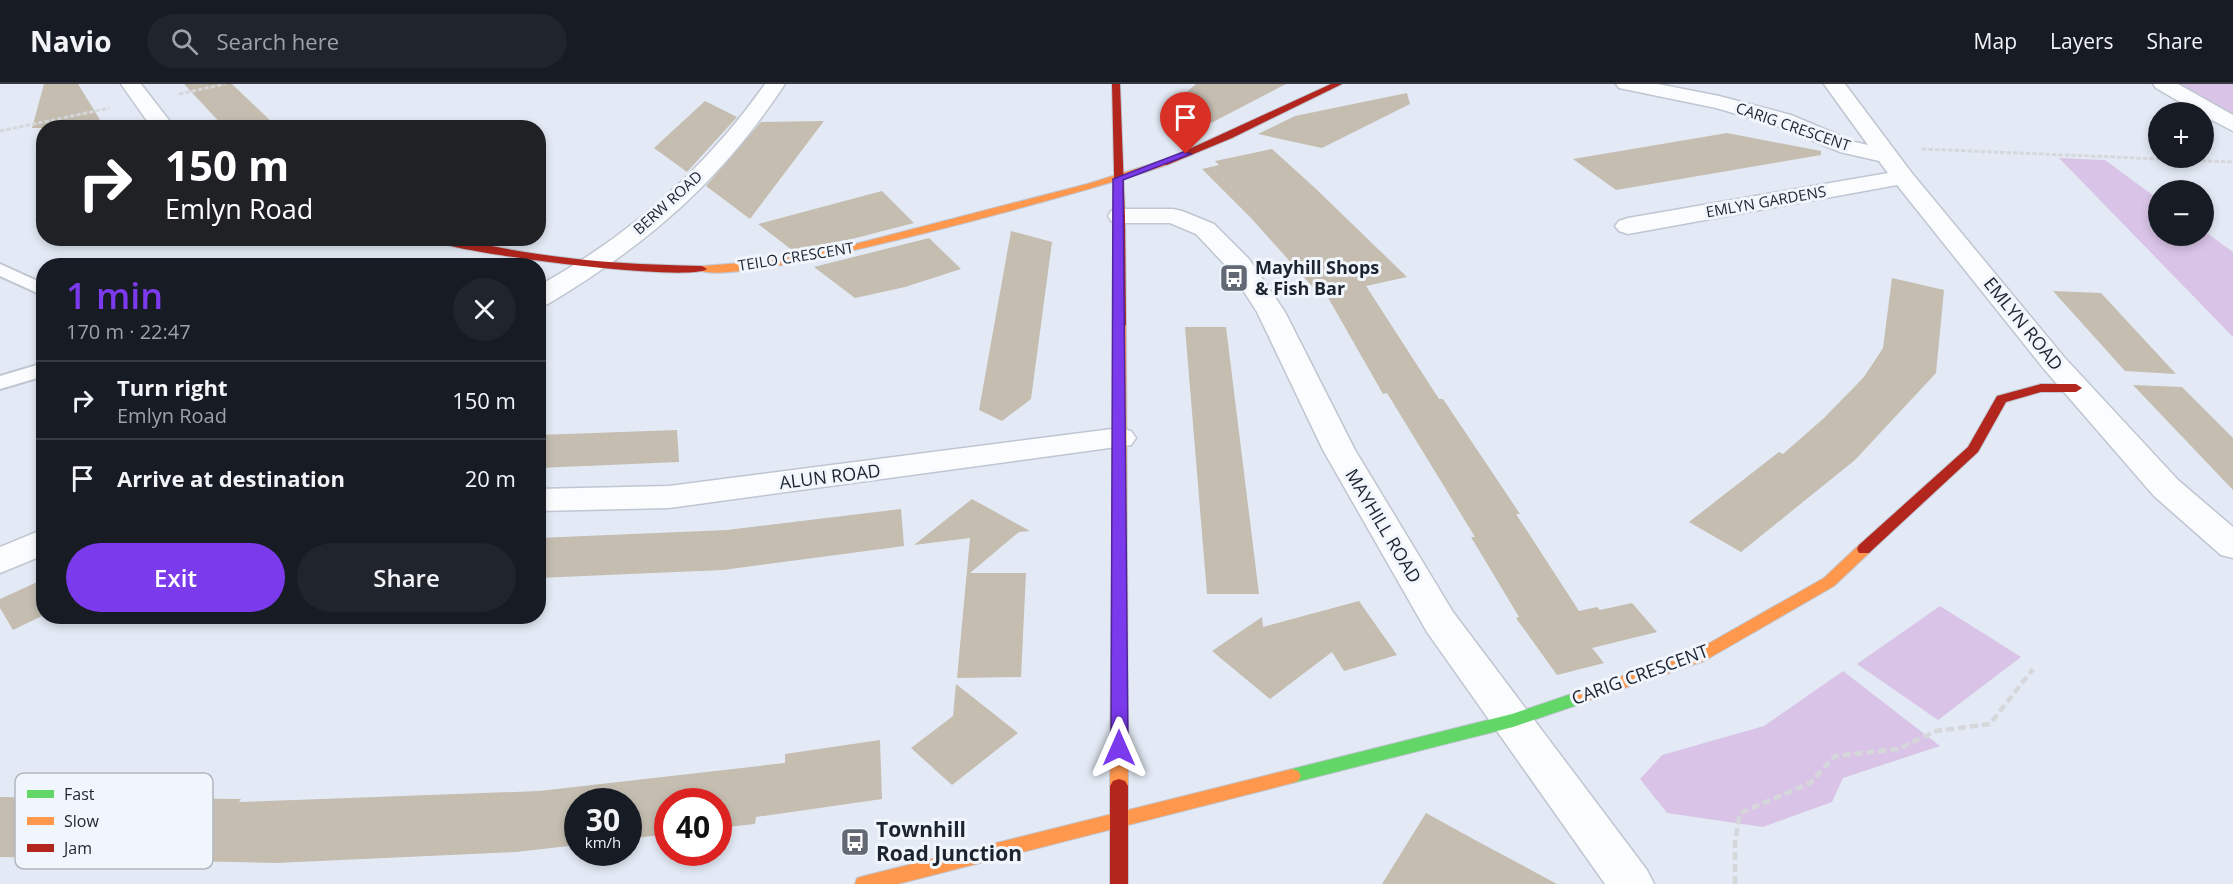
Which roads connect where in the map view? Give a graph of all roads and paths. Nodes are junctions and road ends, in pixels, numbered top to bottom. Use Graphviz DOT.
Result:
graph roads {
  1 [pos="131,84"];
  2 [pos="775,84"];
  3 [pos="1116,84"];
  4 [pos="1338,84"];
  5 [pos="1626,84"];
  6 [pos="1834,84"];
  7 [pos="2163,84"];
  8 [pos="157,120"];
  9 [pos="2233,124"];
  10 [pos="1891,160"];
  11 [pos="2233,162"];
  12 [pos="1118,179"];
  13 [pos="1120,216"];
  14 [pos="1628,226"];
  15 [pos="467,246"];
  16 [pos="596,264"];
  17 [pos="0,269"];
  18 [pos="36,287"];
  19 [pos="546,293"];
  20 [pos="36,372"];
  21 [pos="0,383"];
  22 [pos="2076,388"];
  23 [pos="1120,438"];
  24 [pos="546,500"];
  25 [pos="36,545"];
  26 [pos="2233,546"];
  27 [pos="0,561"];
  28 [pos="2033,669"];
  29 [pos="1513,720"];
  30 [pos="1119,818"];
  31 [pos="864,884"];
  32 [pos="1119,884"];
  33 [pos="1631,884"];
  34 [pos="1735,884"];
  1 -- 8 [label="street"];
  2 -- 16 [label="street, BERW ROAD"];
  3 -- 12 [label="street"];
  4 -- 12 [label="street"];
  5 -- 10 [label="street, CARIG CRESCENT"];
  6 -- 10 [label="street, EMLYN ROAD"];
  7 -- 9 [label="street"];
  10 -- 11 [label="path"];
  10 -- 14 [label="street, EMLYN GARDENS"];
  10 -- 22 [label="street, EMLYN ROAD"];
  12 -- 13 [label="street"];
  12 -- 16 [label="street, TEILO CRESCENT"];
  13 -- 23 [label="street"];
  13 -- 29 [label="street, MAYHILL ROAD"];
  15 -- 16 [label="street, TEILO CRESCENT"];
  16 -- 19 [label="street, BERW ROAD"];
  17 -- 18 [label="lane"];
  20 -- 21 [label="lane"];
  22 -- 26 [label="street, EMLYN ROAD"];
  22 -- 29 [label="street, CARIG CRESCENT"];
  23 -- 24 [label="street, ALUN ROAD"];
  23 -- 30 [label="street"];
  25 -- 27 [label="street"];
  28 -- 34 [label="path"];
  29 -- 30 [label="street, CARIG CRESCENT"];
  29 -- 33 [label="street, MAYHILL ROAD"];
  30 -- 31 [label="street, CARIG CRESCENT"];
  30 -- 32 [label="street"];
}
